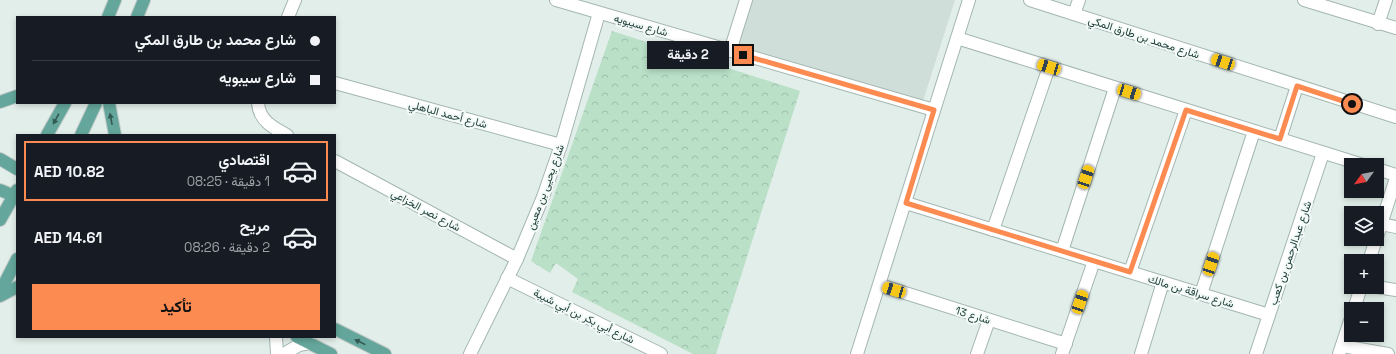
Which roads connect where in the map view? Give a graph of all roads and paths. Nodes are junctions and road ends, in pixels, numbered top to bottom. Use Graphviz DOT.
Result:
graph roads {
  1 [pos="115,0"];
  2 [pos="144,0"];
  3 [pos="295,0"];
  4 [pos="556,0"];
  5 [pos="746,0"];
  6 [pos="969,0"];
  7 [pos="1030,0"];
  8 [pos="1079,0"];
  9 [pos="1386,0"];
  10 [pos="1307,1"];
  11 [pos="599,13"];
  12 [pos="1074,14"];
  13 [pos="108,16"];
  14 [pos="137,16"];
  15 [pos="288,16"];
  16 [pos="1378,24"];
  17 [pos="1396,28"];
  18 [pos="957,38"];
  19 [pos="730,51"];
  20 [pos="1049,67"];
  21 [pos="336,83"];
  22 [pos="1297,86"];
  23 [pos="1115,88"];
  24 [pos="16,96"];
  25 [pos="0,102"];
  26 [pos="64,104"];
  27 [pos="96,104"];
  28 [pos="109,104"];
  29 [pos="258,104"];
  30 [pos="934,110"];
  31 [pos="1186,110"];
  32 [pos="1396,117"];
  33 [pos="1254,131"];
  34 [pos="48,134"];
  35 [pos="81,134"];
  36 [pos="115,134"];
  37 [pos="285,134"];
  38 [pos="1280,139"];
  39 [pos="561,144"];
  40 [pos="1323,153"];
  41 [pos="0,159"];
  42 [pos="1344,159"];
  43 [pos="336,162"];
  44 [pos="16,168"];
  45 [pos="1384,172"];
  46 [pos="1396,176"];
  47 [pos="0,190"];
  48 [pos="16,194"];
  49 [pos="906,203"];
  50 [pos="1384,214"];
  51 [pos="0,220"];
  52 [pos="1384,225"];
  53 [pos="1396,227"];
  54 [pos="992,230"];
  55 [pos="1062,251"];
  56 [pos="517,259"];
  57 [pos="16,261"];
  58 [pos="1094,261"];
  59 [pos="1130,272"];
  60 [pos="507,278"];
  61 [pos="1163,282"];
  62 [pos="880,285"];
  63 [pos="16,288"];
  64 [pos="1384,288"];
  65 [pos="1396,290"];
  66 [pos="0,292"];
  67 [pos="1201,294"];
  68 [pos="0,296"];
  69 [pos="1269,315"];
  70 [pos="989,320"];
  71 [pos="336,330"];
  72 [pos="276,338"];
  73 [pos="299,338"];
  74 [pos="1344,340"];
  75 [pos="310,343"];
  76 [pos="1064,349"];
  77 [pos="1341,350"];
  78 [pos="469,353"];
  79 [pos="655,353"];
  80 [pos="277,354"];
  81 [pos="284,354"];
  82 [pos="331,354"];
  83 [pos="385,354"];
  84 [pos="857,354"];
  85 [pos="977,354"];
  86 [pos="1140,354"];
  87 [pos="1256,354"];
  88 [pos="1388,354"];
  1 -- 13 [label="main road"];
  2 -- 14 [label="main road"];
  3 -- 15 [label="street"];
  4 -- 11 [label="street, شارع سيبويه"];
  5 -- 19 [label="street"];
  6 -- 18 [label="street"];
  7 -- 12 [label="street, شارع محمد بن طارق المكي"];
  8 -- 12 [label="street"];
  9 -- 16 [label="street"];
  10 -- 16 [label="street"];
  11 -- 19 [label="street, شارع سيبويه"];
  11 -- 39 [label="street, شارع يحيى بن معين"];
  12 -- 22 [label="street, شارع محمد بن طارق المكي"];
  16 -- 17 [label="street"];
  18 -- 20 [label="street"];
  18 -- 30 [label="street"];
  19 -- 30 [label="street, شارع سيبويه"];
  20 -- 23 [label="street"];
  20 -- 54 [label="street"];
  21 -- 39 [label="street, شارع أحمد الباهلي"];
  22 -- 32 [label="street, شارع محمد بن طارق المكي"];
  22 -- 38 [label="street"];
  23 -- 31 [label="street"];
  23 -- 55 [label="street"];
  24 -- 25 [label="main road"];
  26 -- 34 [label="main road, one-way"];
  27 -- 35 [label="main road"];
  36 -- 28 [label="main road, one-way"];
  29 -- 37 [label="street"];
  30 -- 49 [label="street"];
  31 -- 33 [label="street"];
  31 -- 59 [label="street"];
  33 -- 38 [label="street"];
  33 -- 67 [label="street"];
  38 -- 40 [label="street"];
  39 -- 56 [label="street, شارع يحيى بن معين"];
  40 -- 42 [label="street"];
  40 -- 69 [label="street, شارع عبدالرحمن بن كعب"];
  41 -- 44 [label="main road"];
  43 -- 56 [label="street, شارع نصر الخزاعي"];
  45 -- 46 [label="street"];
  46 -- 50 [label="street"];
  47 -- 48 [label="main road"];
  48 -- 51 [label="main road"];
  49 -- 54 [label="street, شارع سراقة بن مالك"];
  49 -- 62 [label="street"];
  52 -- 53 [label="street"];
  54 -- 55 [label="street, شارع سراقة بن مالك"];
  55 -- 58 [label="street, شارع سراقة بن مالك"];
  56 -- 60 [label="street, شارع يحيى بن معين"];
  57 -- 66 [label="main road"];
  58 -- 59 [label="street, شارع سراقة بن مالك"];
  58 -- 76 [label="street"];
  59 -- 61 [label="street, شارع سراقة بن مالك"];
  60 -- 78 [label="street, شارع يحيى بن معين"];
  60 -- 79 [label="street, شارع أبي بكر بن أبي شيبة"];
  61 -- 67 [label="street, شارع سراقة بن مالك"];
  61 -- 86 [label="street"];
  62 -- 70 [label="street, شارع 13"];
  62 -- 84 [label="street"];
  63 -- 68 [label="main road"];
  64 -- 65 [label="street"];
  67 -- 69 [label="street, شارع سراقة بن مالك"];
  69 -- 87 [label="street, شارع عبدالرحمن بن كعب"];
  70 -- 76 [label="street, شارع 13"];
  70 -- 85 [label="street"];
  83 -- 71 [label="main road, one-way"];
  72 -- 80 [label="street"];
  73 -- 75 [label="main road"];
  74 -- 77 [label="street"];
  75 -- 81 [label="street"];
  75 -- 82 [label="main road"];
  77 -- 88 [label="street"];
}
